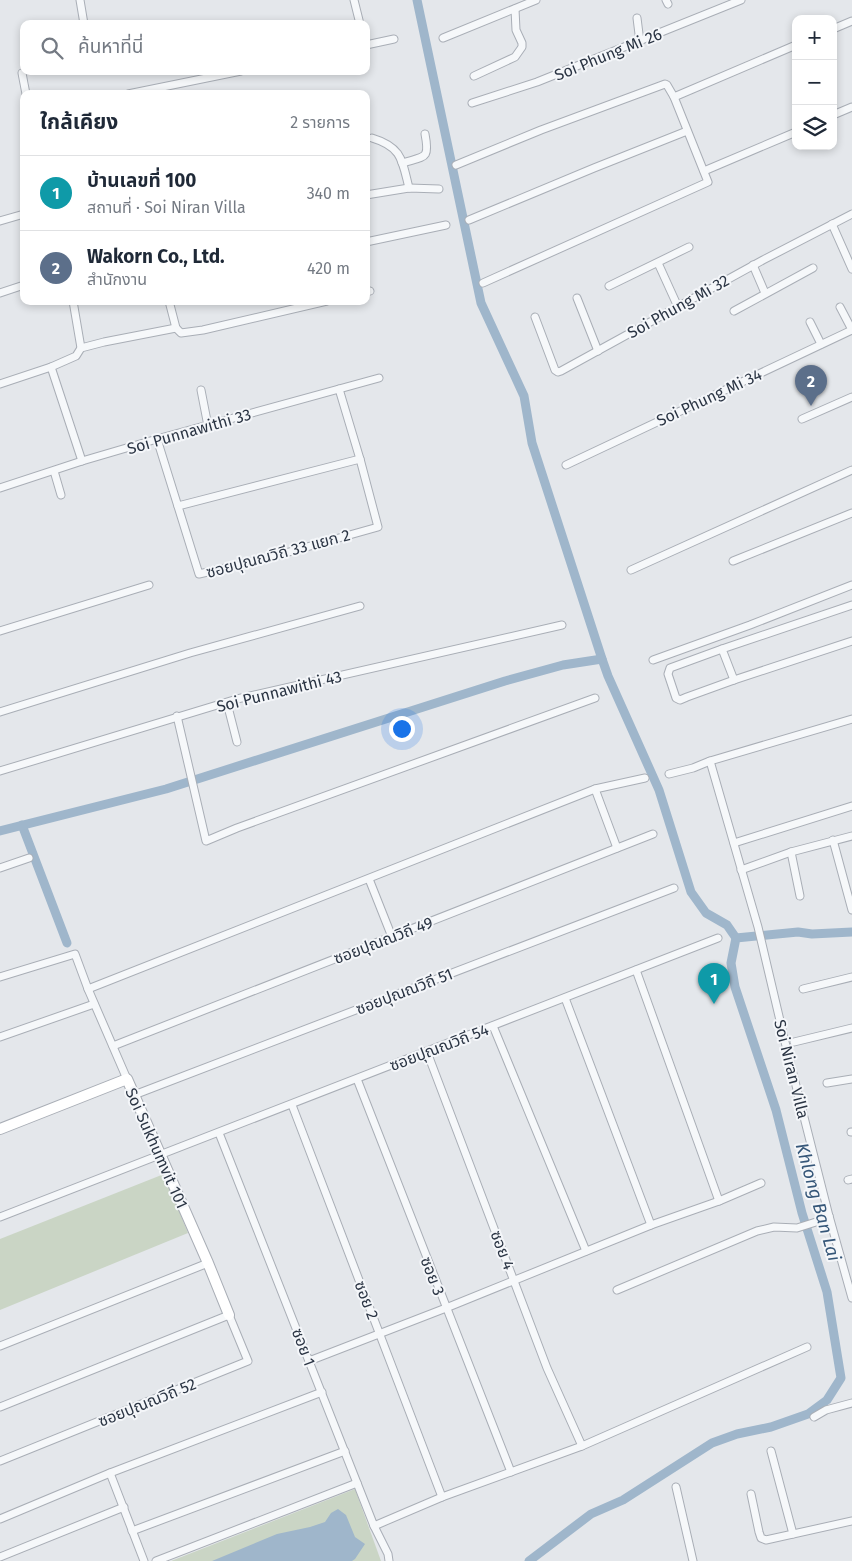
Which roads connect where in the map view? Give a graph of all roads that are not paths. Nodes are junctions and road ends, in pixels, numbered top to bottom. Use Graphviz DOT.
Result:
graph roads {
  1 [pos="80,0"];
  2 [pos="354,0"];
  3 [pos="536,0"];
  4 [pos="741,0"];
  5 [pos="515,9"];
  6 [pos="637,18"];
  7 [pos="83,20"];
  8 [pos="359,20"];
  9 [pos="852,21"];
  10 [pos="837,27"];
  11 [pos="443,38"];
  12 [pos="394,39"];
  13 [pos="640,42"];
  14 [pos="370,44"];
  15 [pos="792,47"];
  16 [pos="23,75"];
  17 [pos="221,75"];
  18 [pos="474,76"];
  19 [pos="25,90"];
  20 [pos="148,90"];
  21 [pos="674,98"];
  22 [pos="472,103"];
  23 [pos="852,107"];
  24 [pos="837,114"];
  25 [pos="687,131"];
  26 [pos="425,134"];
  27 [pos="792,134"];
  28 [pos="372,138"];
  29 [pos="402,163"];
  30 [pos="456,165"];
  31 [pos="704,171"];
  32 [pos="409,188"];
  33 [pos="439,189"];
  34 [pos="370,194"];
  35 [pos="852,214"];
  36 [pos="20,215"];
  37 [pos="469,220"];
  38 [pos="0,221"];
  39 [pos="832,224"];
  40 [pos="446,225"];
  41 [pos="370,241"];
  42 [pos="688,247"];
  43 [pos="658,262"];
  44 [pos="753,265"];
  45 [pos="813,268"];
  46 [pos="852,268"];
  47 [pos="483,283"];
  48 [pos="20,286"];
  49 [pos="609,286"];
  50 [pos="0,293"];
  51 [pos="765,293"];
  52 [pos="577,298"];
  53 [pos="73,305"];
  54 [pos="170,305"];
  55 [pos="310,305"];
  56 [pos="678,307"];
  57 [pos="840,307"];
  58 [pos="734,311"];
  59 [pos="535,317"];
  60 [pos="810,322"];
  61 [pos="176,328"];
  62 [pos="852,330"];
  63 [pos="821,344"];
  64 [pos="81,348"];
  65 [pos="598,350"];
  66 [pos="50,367"];
  67 [pos="379,378"];
  68 [pos="0,384"];
  69 [pos="340,389"];
  70 [pos="201,390"];
  71 [pos="852,397"];
  72 [pos="802,420"];
  73 [pos="208,426"];
  74 [pos="157,440"];
  75 [pos="360,459"];
  76 [pos="82,461"];
  77 [pos="566,465"];
  78 [pos="54,471"];
  79 [pos="851,471"];
  80 [pos="852,480"];
  81 [pos="0,488"];
  82 [pos="61,495"];
  83 [pos="178,506"];
  84 [pos="852,513"];
  85 [pos="733,561"];
  86 [pos="631,570"];
  87 [pos="149,585"];
  88 [pos="852,585"];
  89 [pos="852,605"];
  90 [pos="360,606"];
  91 [pos="562,625"];
  92 [pos="0,630"];
  93 [pos="852,641"];
  94 [pos="722,649"];
  95 [pos="653,660"];
  96 [pos="734,680"];
  97 [pos="595,698"];
  98 [pos="227,703"];
  99 [pos="0,712"];
  100 [pos="177,716"];
  101 [pos="852,719"];
  102 [pos="236,742"];
  103 [pos="710,761"];
  104 [pos="0,770"];
  105 [pos="669,774"];
  106 [pos="645,778"];
  107 [pos="595,789"];
  108 [pos="852,806"];
  109 [pos="653,834"];
  110 [pos="852,836"];
  111 [pos="833,840"];
  112 [pos="734,843"];
  113 [pos="618,848"];
  114 [pos="791,852"];
  115 [pos="29,858"];
  116 [pos="0,868"];
  117 [pos="741,870"];
  118 [pos="369,878"];
  119 [pos="674,888"];
  120 [pos="800,896"];
  121 [pos="852,910"];
  122 [pos="392,936"];
  123 [pos="718,938"];
  124 [pos="636,970"];
  125 [pos="0,976"];
  126 [pos="852,977"];
  127 [pos="88,989"];
  128 [pos="803,989"];
  129 [pos="565,998"];
  130 [pos="94,1004"];
  131 [pos="493,1026"];
  132 [pos="852,1028"];
  133 [pos="0,1037"];
  134 [pos="794,1042"];
  135 [pos="113,1046"];
  136 [pos="427,1052"];
  137 [pos="127,1079"];
  138 [pos="357,1079"];
  139 [pos="852,1079"];
  140 [pos="826,1084"];
  141 [pos="134,1095"];
  142 [pos="292,1104"];
  143 [pos="0,1128"];
  144 [pos="220,1133"];
  145 [pos="160,1156"];
  146 [pos="760,1182"];
  147 [pos="718,1201"];
  148 [pos="829,1216"];
  149 [pos="0,1217"];
  150 [pos="651,1225"];
  151 [pos="586,1251"];
  152 [pos="208,1263"];
  153 [pos="515,1281"];
  154 [pos="617,1290"];
  155 [pos="852,1298"];
  156 [pos="446,1308"];
  157 [pos="229,1315"];
  158 [pos="380,1333"];
  159 [pos="0,1346"];
  160 [pos="807,1347"];
  161 [pos="309,1360"];
  162 [pos="322,1392"];
  163 [pos="852,1403"];
  164 [pos="0,1407"];
  165 [pos="814,1417"];
  166 [pos="582,1446"];
  167 [pos="344,1450"];
  168 [pos="771,1451"];
  169 [pos="0,1461"];
  170 [pos="511,1472"];
  171 [pos="110,1473"];
  172 [pos="357,1483"];
  173 [pos="676,1487"];
  174 [pos="751,1494"];
  175 [pos="442,1496"];
  176 [pos="124,1508"];
  177 [pos="0,1519"];
  178 [pos="852,1521"];
  179 [pos="374,1526"];
  180 [pos="132,1531"];
  181 [pos="793,1534"];
  182 [pos="0,1557"];
  183 [pos="144,1561"];
  184 [pos="156,1561"];
  185 [pos="390,1561"];
  186 [pos="693,1561"];
  1 -- 7 [label="street"];
  2 -- 8 [label="street"];
  3 -- 5 [label="street"];
  4 -- 13 [label="street, Soi Phung Mi 26"];
  5 -- 11 [label="street"];
  5 -- 18 [label="street"];
  6 -- 13 [label="street"];
  9 -- 10 [label="street"];
  12 -- 14 [label="street"];
  13 -- 22 [label="street, Soi Phung Mi 26"];
  15 -- 21 [label="street"];
  16 -- 19 [label="street"];
  17 -- 20 [label="street"];
  21 -- 25 [label="street"];
  21 -- 30 [label="street"];
  23 -- 24 [label="street"];
  25 -- 31 [label="street"];
  25 -- 37 [label="street"];
  26 -- 29 [label="street"];
  27 -- 31 [label="street"];
  28 -- 29 [label="street"];
  29 -- 32 [label="street"];
  31 -- 47 [label="street"];
  32 -- 33 [label="street"];
  32 -- 34 [label="street"];
  35 -- 39 [label="street, Soi Phung Mi 32"];
  36 -- 38 [label="street"];
  39 -- 44 [label="street, Soi Phung Mi 32"];
  39 -- 46 [label="street"];
  40 -- 41 [label="street"];
  42 -- 43 [label="street"];
  43 -- 49 [label="street"];
  43 -- 56 [label="street"];
  44 -- 51 [label="street"];
  44 -- 56 [label="street, Soi Phung Mi 32"];
  45 -- 51 [label="street"];
  48 -- 50 [label="street"];
  51 -- 58 [label="street"];
  52 -- 65 [label="street"];
  53 -- 64 [label="street"];
  54 -- 61 [label="street"];
  55 -- 61 [label="street"];
  56 -- 65 [label="street, Soi Phung Mi 32"];
  57 -- 62 [label="street"];
  59 -- 65 [label="street, Soi Phung Mi 32"];
  60 -- 63 [label="street"];
  61 -- 64 [label="street"];
  62 -- 63 [label="street, Soi Phung Mi 34"];
  63 -- 77 [label="street, Soi Phung Mi 34"];
  64 -- 66 [label="street"];
  66 -- 68 [label="street"];
  66 -- 76 [label="street"];
  67 -- 69 [label="street, Soi Punnawithi 33"];
  69 -- 73 [label="street, Soi Punnawithi 33"];
  69 -- 75 [label="street"];
  70 -- 73 [label="street"];
  71 -- 72 [label="street"];
  73 -- 74 [label="street, Soi Punnawithi 33"];
  74 -- 76 [label="street, Soi Punnawithi 33"];
  74 -- 83 [label="street, ซอยปุณณวิถี 33 แยก 2"];
  75 -- 83 [label="street"];
  75 -- 83 [label="street, ซอยปุณณวิถี 33 แยก 2"];
  76 -- 78 [label="street, Soi Punnawithi 33"];
  78 -- 81 [label="street, Soi Punnawithi 33"];
  78 -- 82 [label="street"];
  79 -- 80 [label="street"];
  79 -- 86 [label="street"];
  84 -- 85 [label="street"];
  87 -- 92 [label="street"];
  88 -- 95 [label="street"];
  89 -- 94 [label="street"];
  90 -- 99 [label="street"];
  91 -- 98 [label="street, Soi Punnawithi 43"];
  93 -- 96 [label="street"];
  94 -- 96 [label="street"];
  94 -- 96 [label="street"];
  97 -- 100 [label="street"];
  98 -- 100 [label="street, Soi Punnawithi 43"];
  98 -- 102 [label="street"];
  100 -- 104 [label="street, Soi Punnawithi 43"];
  101 -- 103 [label="street"];
  103 -- 105 [label="street"];
  103 -- 112 [label="street, Soi Niran Villa"];
  106 -- 107 [label="street"];
  107 -- 113 [label="street"];
  107 -- 118 [label="street"];
  108 -- 112 [label="street"];
  109 -- 113 [label="street, ซอยปุณณวิถี 49"];
  110 -- 111 [label="street"];
  111 -- 114 [label="street"];
  111 -- 121 [label="street"];
  112 -- 117 [label="street, Soi Niran Villa"];
  113 -- 122 [label="street, ซอยปุณณวิถี 49"];
  114 -- 117 [label="street"];
  114 -- 120 [label="street"];
  115 -- 116 [label="street"];
  117 -- 148 [label="street, Soi Niran Villa"];
  118 -- 122 [label="street"];
  118 -- 127 [label="street"];
  119 -- 141 [label="street, ซอยปุณณวิถี 51"];
  122 -- 135 [label="street, ซอยปุณณวิถี 49"];
  123 -- 124 [label="street, ซอยปุณณวิถี 54"];
  124 -- 129 [label="street, ซอยปุณณวิถี 54"];
  124 -- 147 [label="street"];
  125 -- 127 [label="street"];
  126 -- 128 [label="street"];
  127 -- 130 [label="street"];
  129 -- 131 [label="street, ซอยปุณณวิถี 54"];
  129 -- 150 [label="street"];
  130 -- 133 [label="street"];
  130 -- 135 [label="street"];
  131 -- 136 [label="street, ซอยปุณณวิถี 54"];
  131 -- 151 [label="street"];
  132 -- 134 [label="street"];
  135 -- 137 [label="street"];
  136 -- 138 [label="street, ซอยปุณณวิถี 54"];
  136 -- 153 [label="street, ซอย 4"];
  137 -- 141 [label="street, Soi Sukhumvit 101"];
  137 -- 143 [label="street, Soi Sukhumvit 101"];
  138 -- 142 [label="street, ซอยปุณณวิถี 54"];
  138 -- 156 [label="street, ซอย 3"];
  139 -- 140 [label="street"];
  141 -- 145 [label="street, Soi Sukhumvit 101"];
  142 -- 144 [label="street, ซอยปุณณวิถี 54"];
  142 -- 158 [label="street, ซอย 2"];
  144 -- 145 [label="street, ซอยปุณณวิถี 54"];
  144 -- 161 [label="street, ซอย 1"];
  145 -- 149 [label="street, ซอยปุณณวิถี 54"];
  145 -- 152 [label="street, Soi Sukhumvit 101"];
  146 -- 147 [label="street"];
  147 -- 150 [label="street"];
  148 -- 154 [label="street"];
  148 -- 155 [label="street, Soi Niran Villa"];
  150 -- 151 [label="street"];
  151 -- 153 [label="street"];
  152 -- 157 [label="street, Soi Sukhumvit 101"];
  152 -- 159 [label="street"];
  153 -- 156 [label="street"];
  153 -- 166 [label="street, ซอย 4"];
  156 -- 158 [label="street"];
  156 -- 170 [label="street, ซอย 3"];
  157 -- 164 [label="street"];
  157 -- 169 [label="street, ซอยปุณณวิถี 52"];
  158 -- 161 [label="street"];
  158 -- 175 [label="street, ซอย 2"];
  160 -- 166 [label="street"];
  161 -- 162 [label="street, ซอย 1"];
  162 -- 167 [label="street, ซอย 1"];
  162 -- 171 [label="street"];
  163 -- 165 [label="street"];
  166 -- 170 [label="street"];
  167 -- 172 [label="street, ซอย 1"];
  167 -- 180 [label="street"];
  168 -- 181 [label="street"];
  170 -- 175 [label="street"];
  171 -- 176 [label="street"];
  171 -- 177 [label="street"];
  172 -- 179 [label="street, ซอย 1"];
  172 -- 184 [label="street"];
  173 -- 186 [label="street"];
  174 -- 181 [label="street"];
  175 -- 179 [label="street"];
  176 -- 180 [label="street"];
  176 -- 182 [label="street"];
  178 -- 181 [label="street"];
  179 -- 185 [label="street, ซอย 1"];
  180 -- 183 [label="street"];
}
